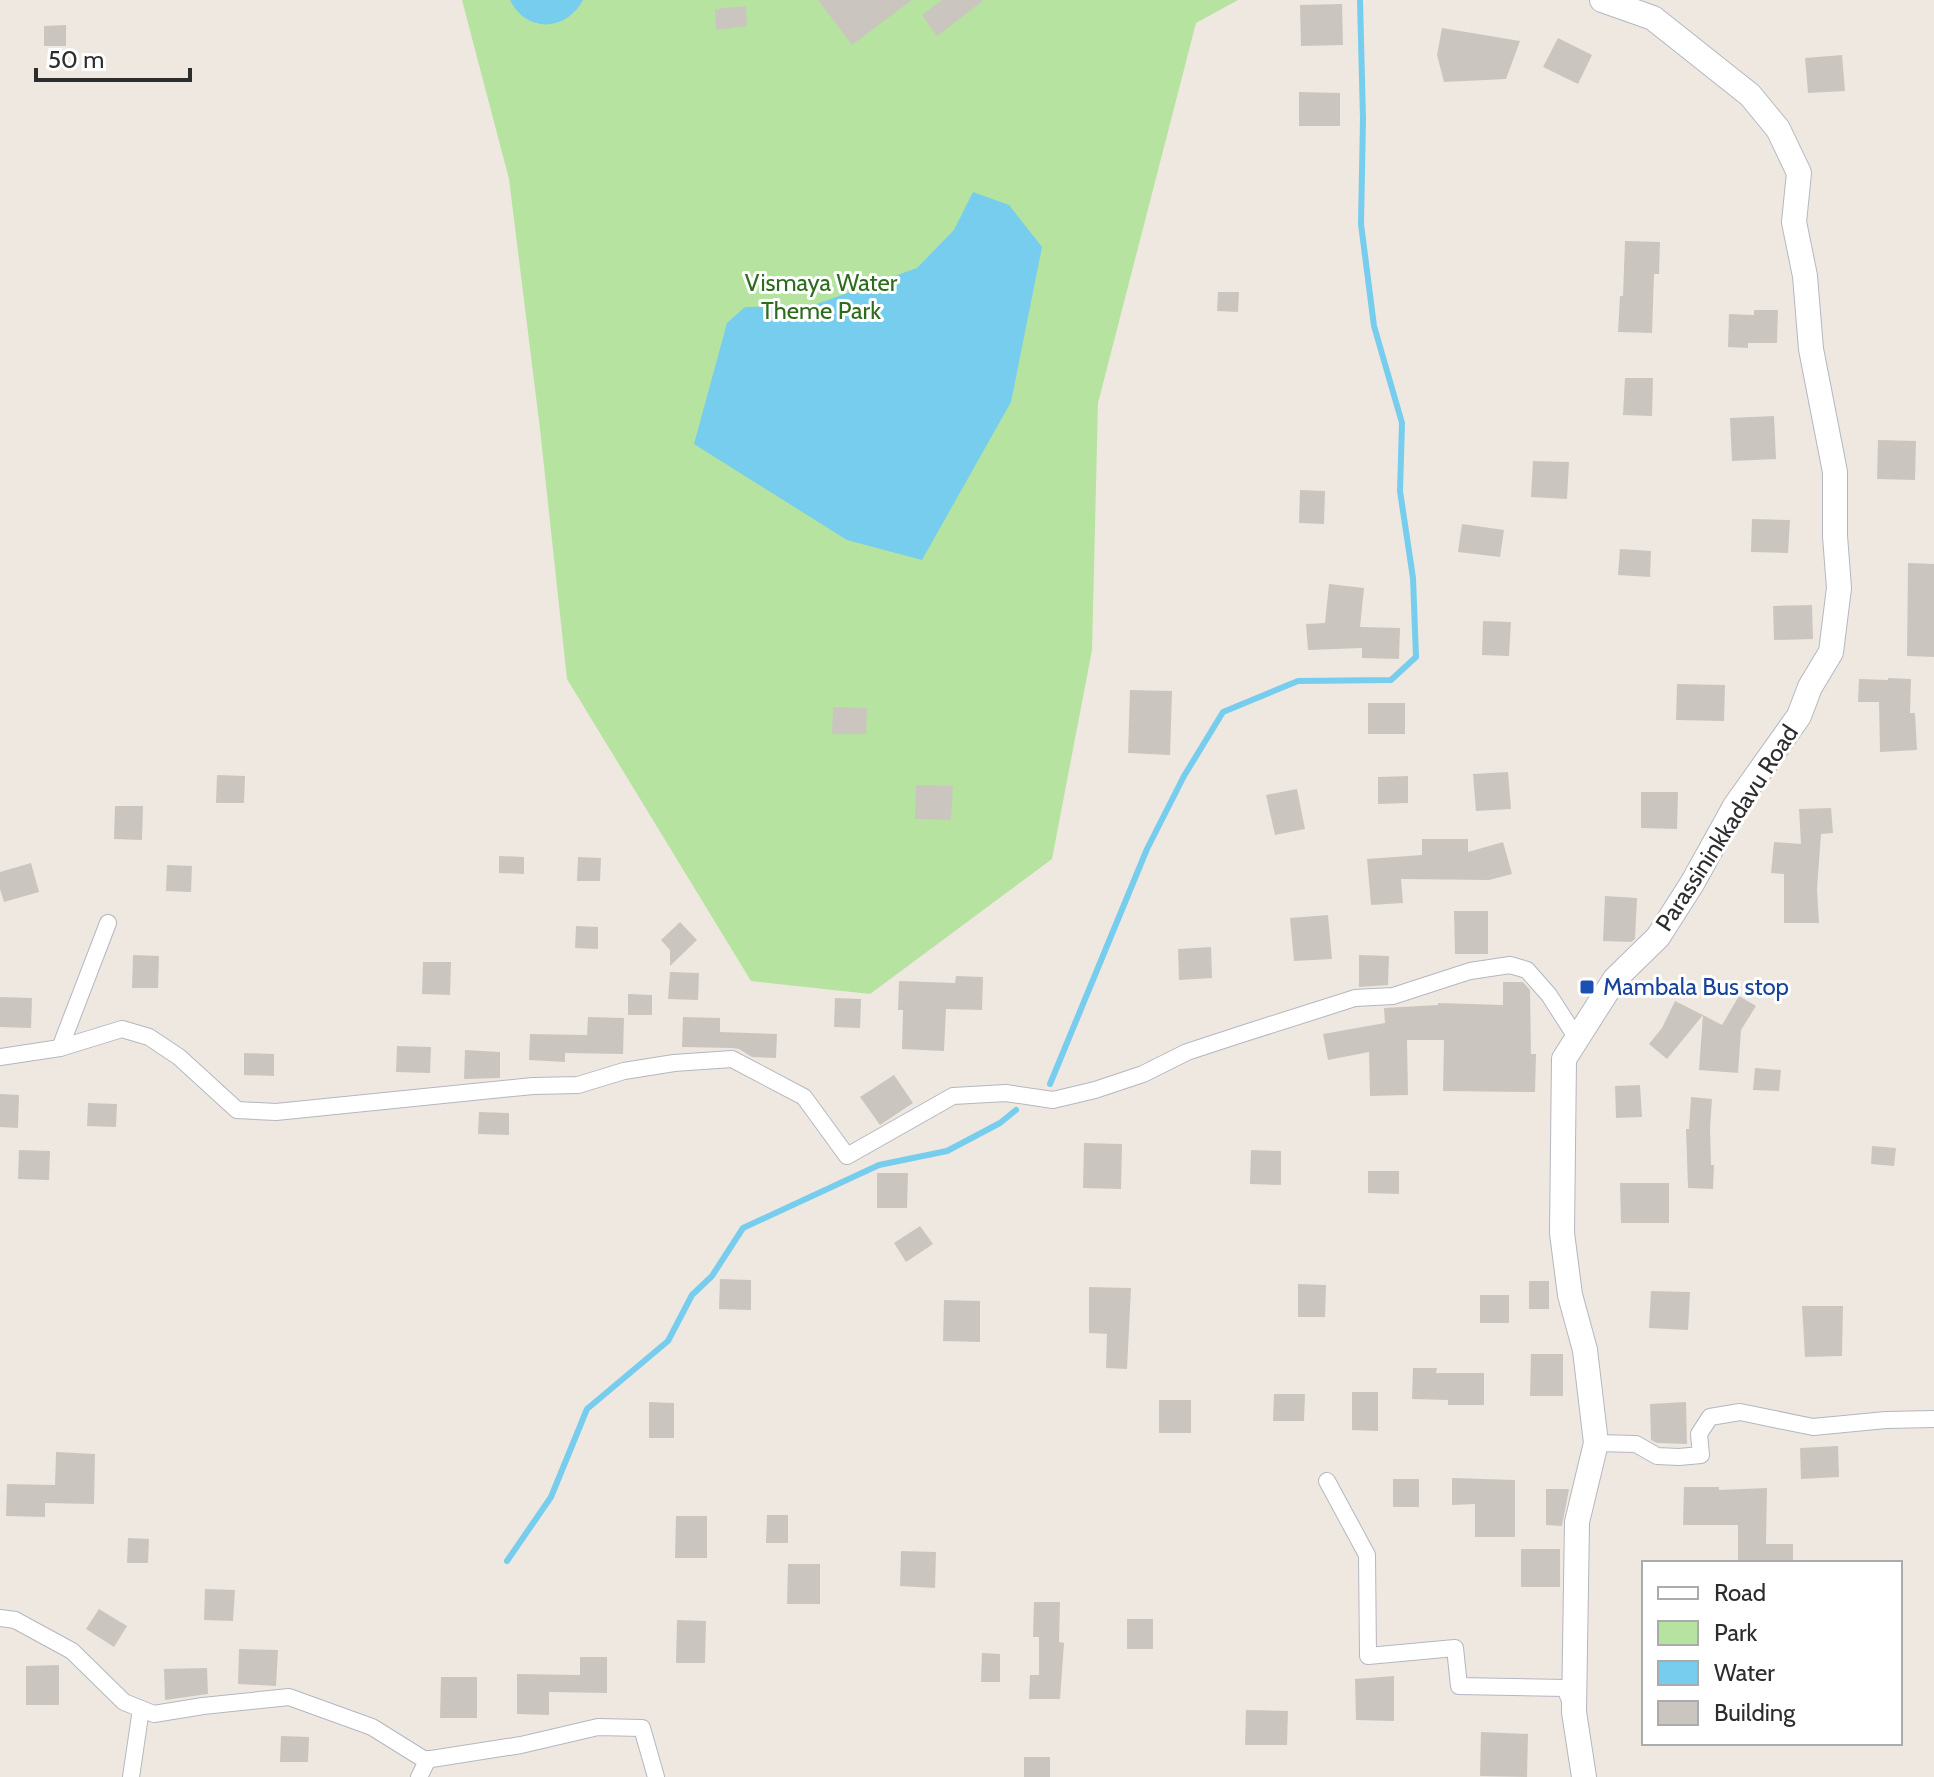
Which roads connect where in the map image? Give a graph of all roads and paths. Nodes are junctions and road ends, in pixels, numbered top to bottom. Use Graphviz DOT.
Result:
graph roads {
  1 [pos="1602,0"];
  2 [pos="108,923"];
  3 [pos="1576,1037"];
  4 [pos="60,1048"];
  5 [pos="0,1057"];
  6 [pos="1934,1419"];
  7 [pos="1596,1443"];
  8 [pos="1327,1481"];
  9 [pos="0,1618"];
  10 [pos="141,1709"];
  11 [pos="1574,1712"];
  12 [pos="428,1759"];
  13 [pos="131,1777"];
  14 [pos="419,1777"];
  15 [pos="656,1777"];
  16 [pos="1584,1777"];
  1 -- 3 [label="main road, Parassininkkadavu Road"];
  2 -- 4 [label="street"];
  3 -- 4 [label="street"];
  3 -- 7 [label="main road, Parassininkkadavu Road"];
  4 -- 5 [label="street"];
  6 -- 7 [label="street"];
  7 -- 11 [label="main road, Parassininkkadavu Road"];
  8 -- 11 [label="street"];
  9 -- 10 [label="street"];
  10 -- 12 [label="street"];
  10 -- 13 [label="street"];
  11 -- 16 [label="main road, Parassininkkadavu Road"];
  12 -- 14 [label="street"];
  12 -- 15 [label="street"];
}
